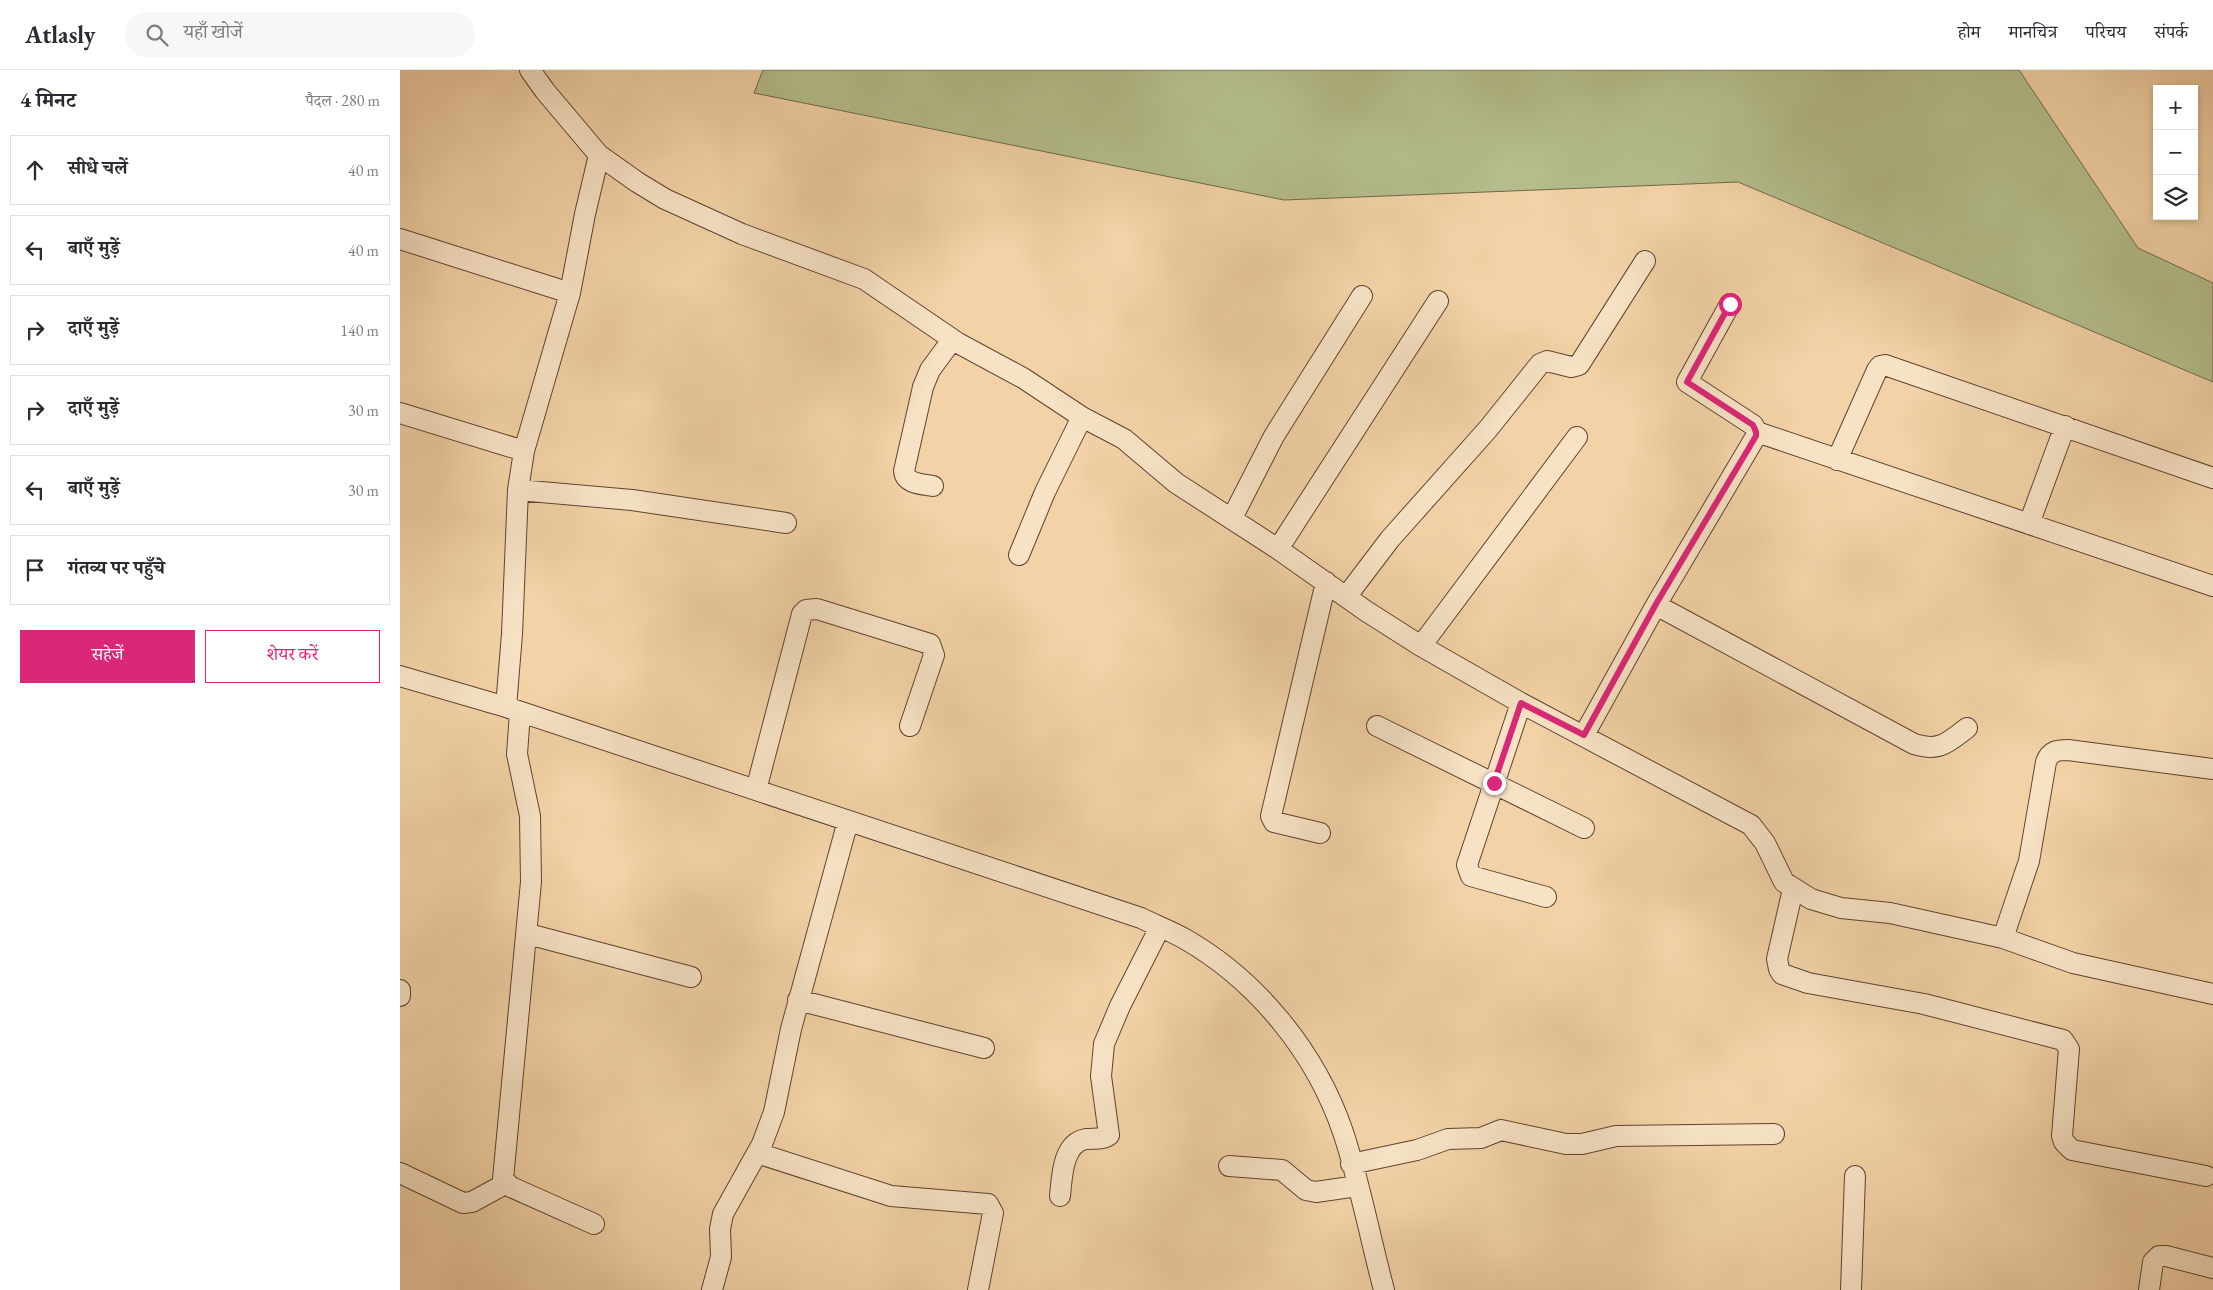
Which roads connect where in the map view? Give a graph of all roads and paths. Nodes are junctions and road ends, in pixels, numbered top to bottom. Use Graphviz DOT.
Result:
graph roads {
  1 [pos="530,70"];
  2 [pos="600,155"];
  3 [pos="400,239"];
  4 [pos="1645,261"];
  5 [pos="570,293"];
  6 [pos="1362,296"];
  7 [pos="1438,301"];
  8 [pos="1730,304"];
  9 [pos="952,340"];
  10 [pos="400,413"];
  11 [pos="1082,417"];
  12 [pos="2065,426"];
  13 [pos="1756,432"];
  14 [pos="1577,437"];
  15 [pos="524,452"];
  16 [pos="1837,460"];
  17 [pos="2213,478"];
  18 [pos="932,486"];
  19 [pos="518,490"];
  20 [pos="1232,518"];
  21 [pos="786,523"];
  22 [pos="2029,524"];
  23 [pos="1278,549"];
  24 [pos="1019,555"];
  25 [pos="1326,582"];
  26 [pos="2213,586"];
  27 [pos="1346,597"];
  28 [pos="1656,604"];
  29 [pos="1421,646"];
  30 [pos="400,676"];
  31 [pos="1521,703"];
  32 [pos="513,710"];
  33 [pos="910,726"];
  34 [pos="1377,726"];
  35 [pos="1967,728"];
  36 [pos="1584,735"];
  37 [pos="2213,770"];
  38 [pos="1494,783"];
  39 [pos="756,790"];
  40 [pos="848,821"];
  41 [pos="1584,828"];
  42 [pos="1320,833"];
  43 [pos="1793,889"];
  44 [pos="1546,898"];
  45 [pos="1160,927"];
  46 [pos="528,934"];
  47 [pos="2003,938"];
  48 [pos="691,977"];
  49 [pos="400,990"];
  50 [pos="2213,994"];
  51 [pos="400,996"];
  52 [pos="798,1000"];
  53 [pos="984,1048"];
  54 [pos="1774,1134"];
  55 [pos="757,1153"];
  56 [pos="1351,1164"];
  57 [pos="1229,1166"];
  58 [pos="400,1173"];
  59 [pos="1855,1176"];
  60 [pos="2206,1176"];
  61 [pos="505,1184"];
  62 [pos="1357,1186"];
  63 [pos="1060,1196"];
  64 [pos="594,1224"];
  65 [pos="2213,1268"];
  66 [pos="712,1290"];
  67 [pos="978,1290"];
  68 [pos="1384,1290"];
  69 [pos="1851,1290"];
  70 [pos="2149,1290"];
  1 -- 2 [label="street"];
  2 -- 5 [label="street"];
  2 -- 9 [label="street"];
  3 -- 5 [label="street"];
  4 -- 27 [label="street"];
  5 -- 15 [label="street"];
  6 -- 20 [label="street"];
  7 -- 23 [label="street"];
  8 -- 13 [label="street"];
  9 -- 11 [label="street"];
  9 -- 18 [label="street"];
  10 -- 15 [label="street"];
  11 -- 20 [label="street"];
  11 -- 24 [label="street"];
  12 -- 16 [label="street"];
  12 -- 17 [label="street"];
  12 -- 22 [label="street"];
  13 -- 16 [label="street"];
  13 -- 28 [label="street"];
  14 -- 29 [label="street"];
  15 -- 19 [label="street"];
  16 -- 22 [label="street"];
  19 -- 21 [label="street"];
  19 -- 32 [label="street"];
  20 -- 23 [label="street"];
  22 -- 26 [label="street"];
  23 -- 25 [label="street"];
  25 -- 27 [label="street"];
  25 -- 42 [label="street"];
  27 -- 29 [label="street"];
  28 -- 35 [label="street"];
  28 -- 36 [label="street"];
  29 -- 31 [label="street"];
  30 -- 32 [label="street"];
  31 -- 36 [label="street"];
  31 -- 38 [label="street"];
  32 -- 39 [label="street"];
  32 -- 46 [label="street"];
  33 -- 39 [label="street"];
  34 -- 38 [label="street"];
  36 -- 43 [label="street"];
  37 -- 47 [label="street"];
  38 -- 41 [label="street"];
  38 -- 44 [label="street"];
  39 -- 40 [label="street"];
  40 -- 45 [label="street"];
  40 -- 52 [label="street"];
  43 -- 47 [label="street"];
  43 -- 60 [label="street"];
  45 -- 56 [label="street"];
  45 -- 63 [label="street"];
  46 -- 48 [label="street"];
  46 -- 61 [label="street"];
  47 -- 50 [label="street"];
  49 -- 51 [label="street"];
  52 -- 53 [label="street"];
  52 -- 55 [label="street"];
  54 -- 56 [label="street"];
  55 -- 66 [label="street"];
  55 -- 67 [label="street"];
  56 -- 62 [label="street"];
  57 -- 62 [label="street"];
  58 -- 61 [label="street"];
  59 -- 69 [label="street"];
  61 -- 64 [label="street"];
  62 -- 68 [label="street"];
  65 -- 70 [label="street"];
}
